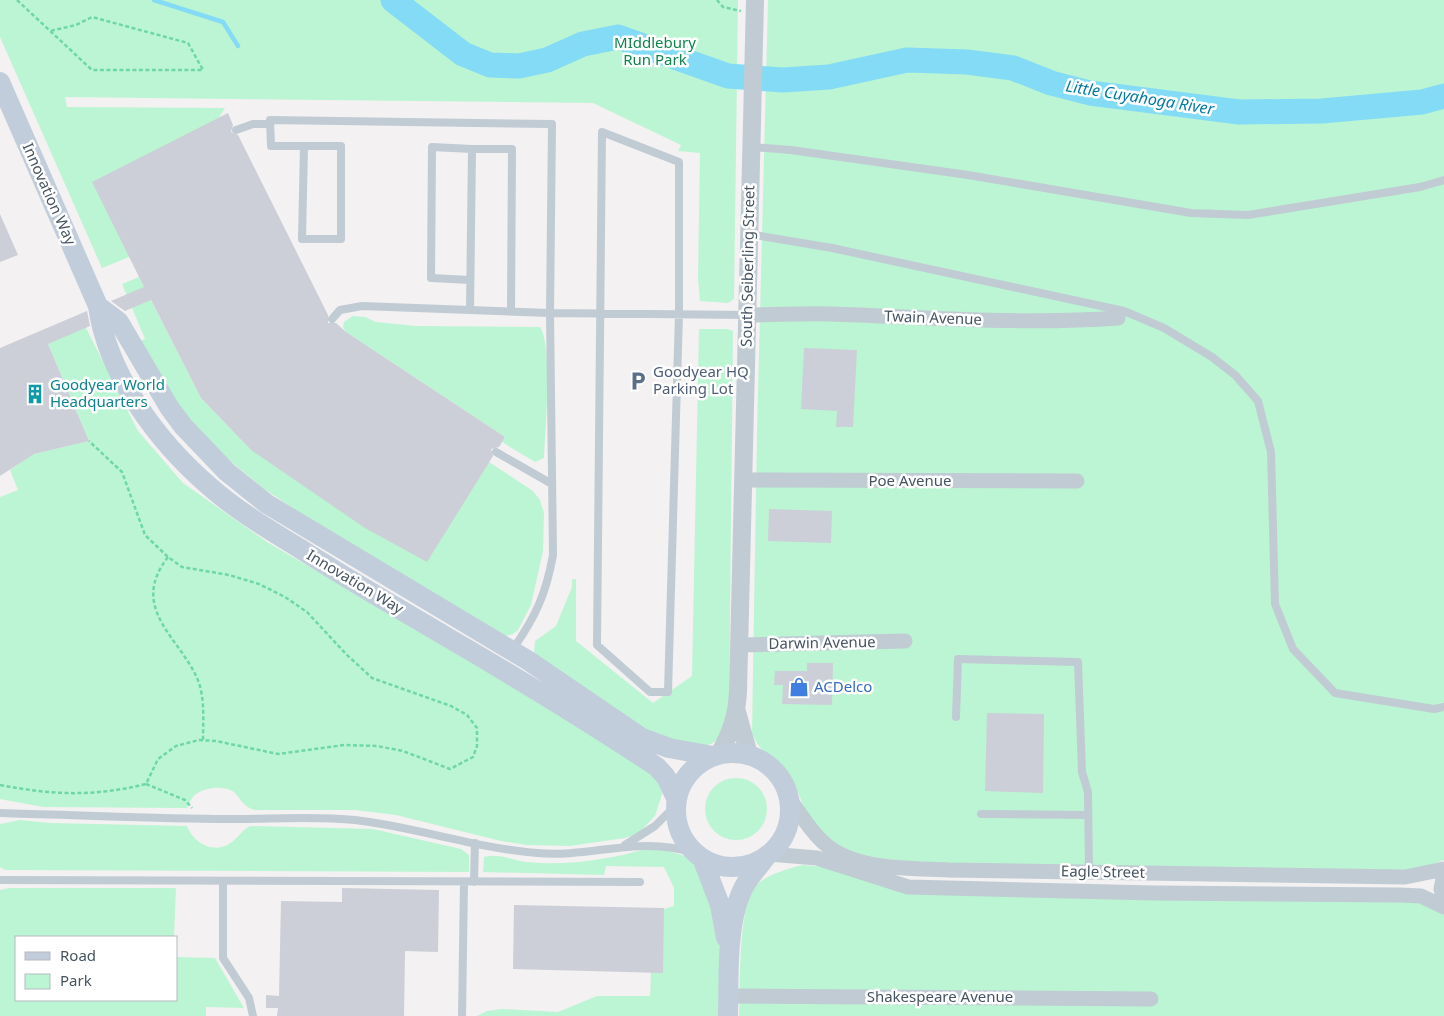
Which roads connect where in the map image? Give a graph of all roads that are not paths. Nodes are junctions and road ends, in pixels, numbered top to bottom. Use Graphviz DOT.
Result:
graph roads {
  1 [pos="755,7"];
  2 [pos="0,82"];
  3 [pos="270,124"];
  4 [pos="236,130"];
  5 [pos="304,146"];
  6 [pos="751,147"];
  7 [pos="472,149"];
  8 [pos="1444,180"];
  9 [pos="749,234"];
  10 [pos="470,280"];
  11 [pos="98,306"];
  12 [pos="470,310"];
  13 [pos="511,311"];
  14 [pos="550,312"];
  15 [pos="599,313"];
  16 [pos="678,314"];
  17 [pos="747,316"];
  18 [pos="1118,318"];
  19 [pos="332,319"];
  20 [pos="496,452"];
  21 [pos="744,480"];
  22 [pos="1077,481"];
  23 [pos="552,484"];
  24 [pos="905,641"];
  25 [pos="739,644"];
  26 [pos="512,651"];
  27 [pos="1444,707"];
  28 [pos="737,711"];
  29 [pos="956,718"];
  30 [pos="716,755"];
  31 [pos="749,755"];
  32 [pos="789,798"];
  33 [pos="676,801"];
  34 [pos="0,813"];
  35 [pos="980,814"];
  36 [pos="1088,815"];
  37 [pos="475,843"];
  38 [pos="622,846"];
  39 [pos="768,855"];
  40 [pos="698,856"];
  41 [pos="1444,869"];
  42 [pos="1089,872"];
  43 [pos="1444,874"];
  44 [pos="0,880"];
  45 [pos="224,881"];
  46 [pos="464,882"];
  47 [pos="474,882"];
  48 [pos="640,882"];
  49 [pos="1444,900"];
  50 [pos="1444,907"];
  51 [pos="729,958"];
  52 [pos="728,996"];
  53 [pos="1151,999"];
  54 [pos="253,1016"];
  55 [pos="462,1016"];
  56 [pos="728,1016"];
  1 -- 6 [label="street, South Seiberling Street"];
  2 -- 11 [label="main road, Innovation Way"];
  3 -- 4 [label="lane"];
  3 -- 5 [label="lane"];
  3 -- 14 [label="lane"];
  5 -- 5 [label="lane"];
  6 -- 8 [label="lane"];
  6 -- 9 [label="street, South Seiberling Street"];
  7 -- 10 [label="lane"];
  7 -- 10 [label="lane"];
  7 -- 13 [label="lane"];
  9 -- 17 [label="street, South Seiberling Street"];
  9 -- 27 [label="lane"];
  10 -- 12 [label="lane"];
  11 -- 26 [label="main road, Innovation Way"];
  11 -- 33 [label="main road, Innovation Way"];
  12 -- 13 [label="lane"];
  12 -- 19 [label="lane"];
  13 -- 14 [label="lane"];
  14 -- 15 [label="lane"];
  14 -- 23 [label="lane"];
  15 -- 16 [label="lane"];
  15 -- 16 [label="lane"];
  15 -- 16 [label="lane"];
  16 -- 17 [label="lane"];
  17 -- 18 [label="street, Twain Avenue"];
  17 -- 21 [label="street, South Seiberling Street"];
  20 -- 23 [label="lane"];
  21 -- 22 [label="street, Poe Avenue"];
  21 -- 25 [label="street, South Seiberling Street"];
  23 -- 26 [label="lane"];
  24 -- 25 [label="street, Darwin Avenue"];
  25 -- 28 [label="street, South Seiberling Street"];
  26 -- 30 [label="main road, Innovation Way"];
  28 -- 30 [label="street, South Seiberling Street"];
  28 -- 31 [label="street, South Seiberling Street"];
  29 -- 36 [label="lane"];
  30 -- 31 [label="main road"];
  30 -- 33 [label="main road"];
  31 -- 32 [label="main road"];
  32 -- 39 [label="main road"];
  32 -- 42 [label="street, Eagle Street"];
  33 -- 38 [label="lane"];
  33 -- 40 [label="main road"];
  34 -- 37 [label="lane"];
  35 -- 36 [label="lane"];
  36 -- 42 [label="lane"];
  37 -- 38 [label="lane"];
  37 -- 47 [label="lane"];
  38 -- 40 [label="lane"];
  39 -- 40 [label="main road"];
  39 -- 50 [label="street, Eagle Street"];
  39 -- 51 [label="main road"];
  40 -- 51 [label="main road"];
  41 -- 42 [label="street, Eagle Street"];
  43 -- 49 [label="street"];
  44 -- 45 [label="lane"];
  45 -- 46 [label="lane"];
  45 -- 54 [label="lane"];
  46 -- 47 [label="lane"];
  46 -- 55 [label="lane"];
  47 -- 48 [label="lane"];
  51 -- 52 [label="main road"];
  52 -- 53 [label="street, Shakespeare Avenue"];
  52 -- 56 [label="main road"];
}
